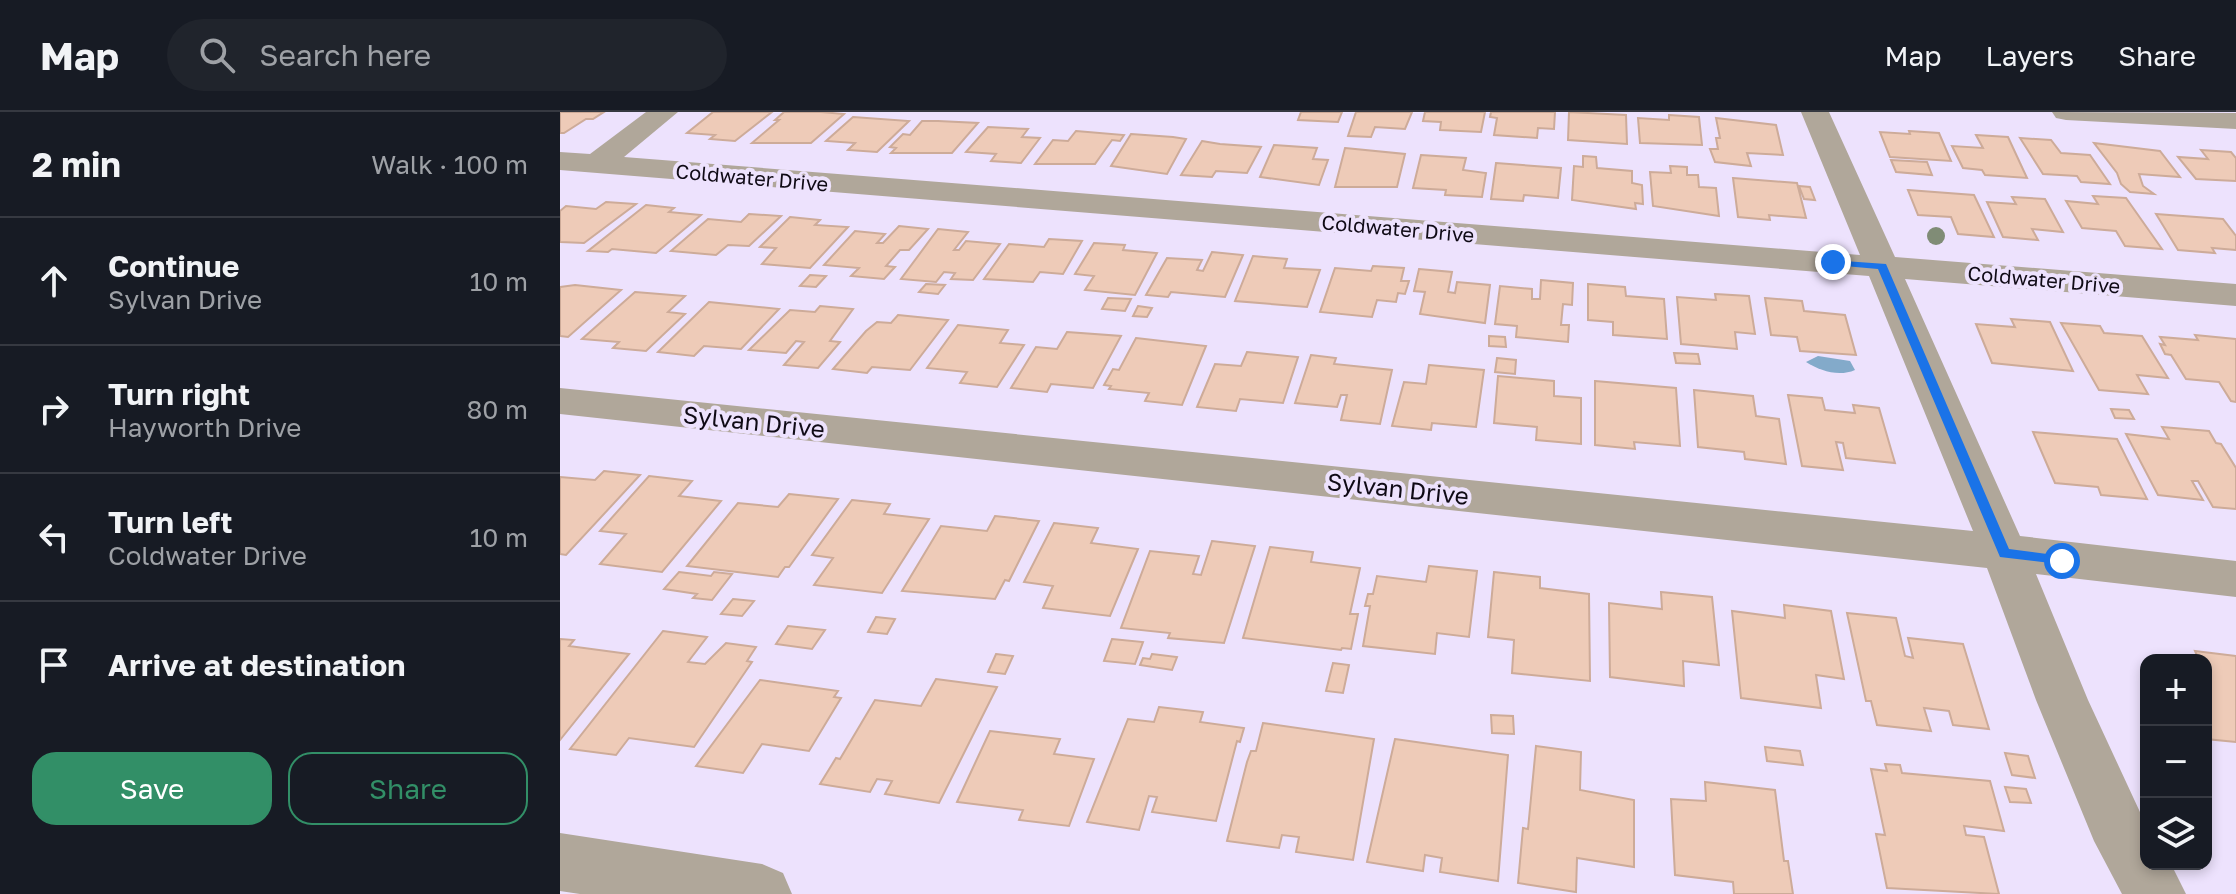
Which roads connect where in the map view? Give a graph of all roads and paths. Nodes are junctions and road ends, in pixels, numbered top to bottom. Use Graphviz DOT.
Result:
graph roads {
  1 [pos="664,112"];
  2 [pos="1815,112"];
  3 [pos="2066,112"];
  4 [pos="2236,121"];
  5 [pos="560,161"];
  6 [pos="596,164"];
  7 [pos="1882,266"];
  8 [pos="2236,295"];
  9 [pos="560,401"];
  10 [pos="2004,553"];
  11 [pos="2236,579"];
  12 [pos="560,862"];
  13 [pos="671,887"];
  14 [pos="762,894"];
  15 [pos="2156,894"];
  1 -- 6 [label="street"];
  2 -- 7 [label="street"];
  3 -- 4 [label="street"];
  5 -- 6 [label="street, Coldwater Drive"];
  6 -- 7 [label="street, Coldwater Drive"];
  7 -- 8 [label="street, Coldwater Drive"];
  7 -- 10 [label="street"];
  9 -- 10 [label="street, Sylvan Drive"];
  10 -- 11 [label="street, Sylvan Drive"];
  10 -- 15 [label="street"];
  12 -- 13 [label="street"];
  13 -- 14 [label="street"];
}
